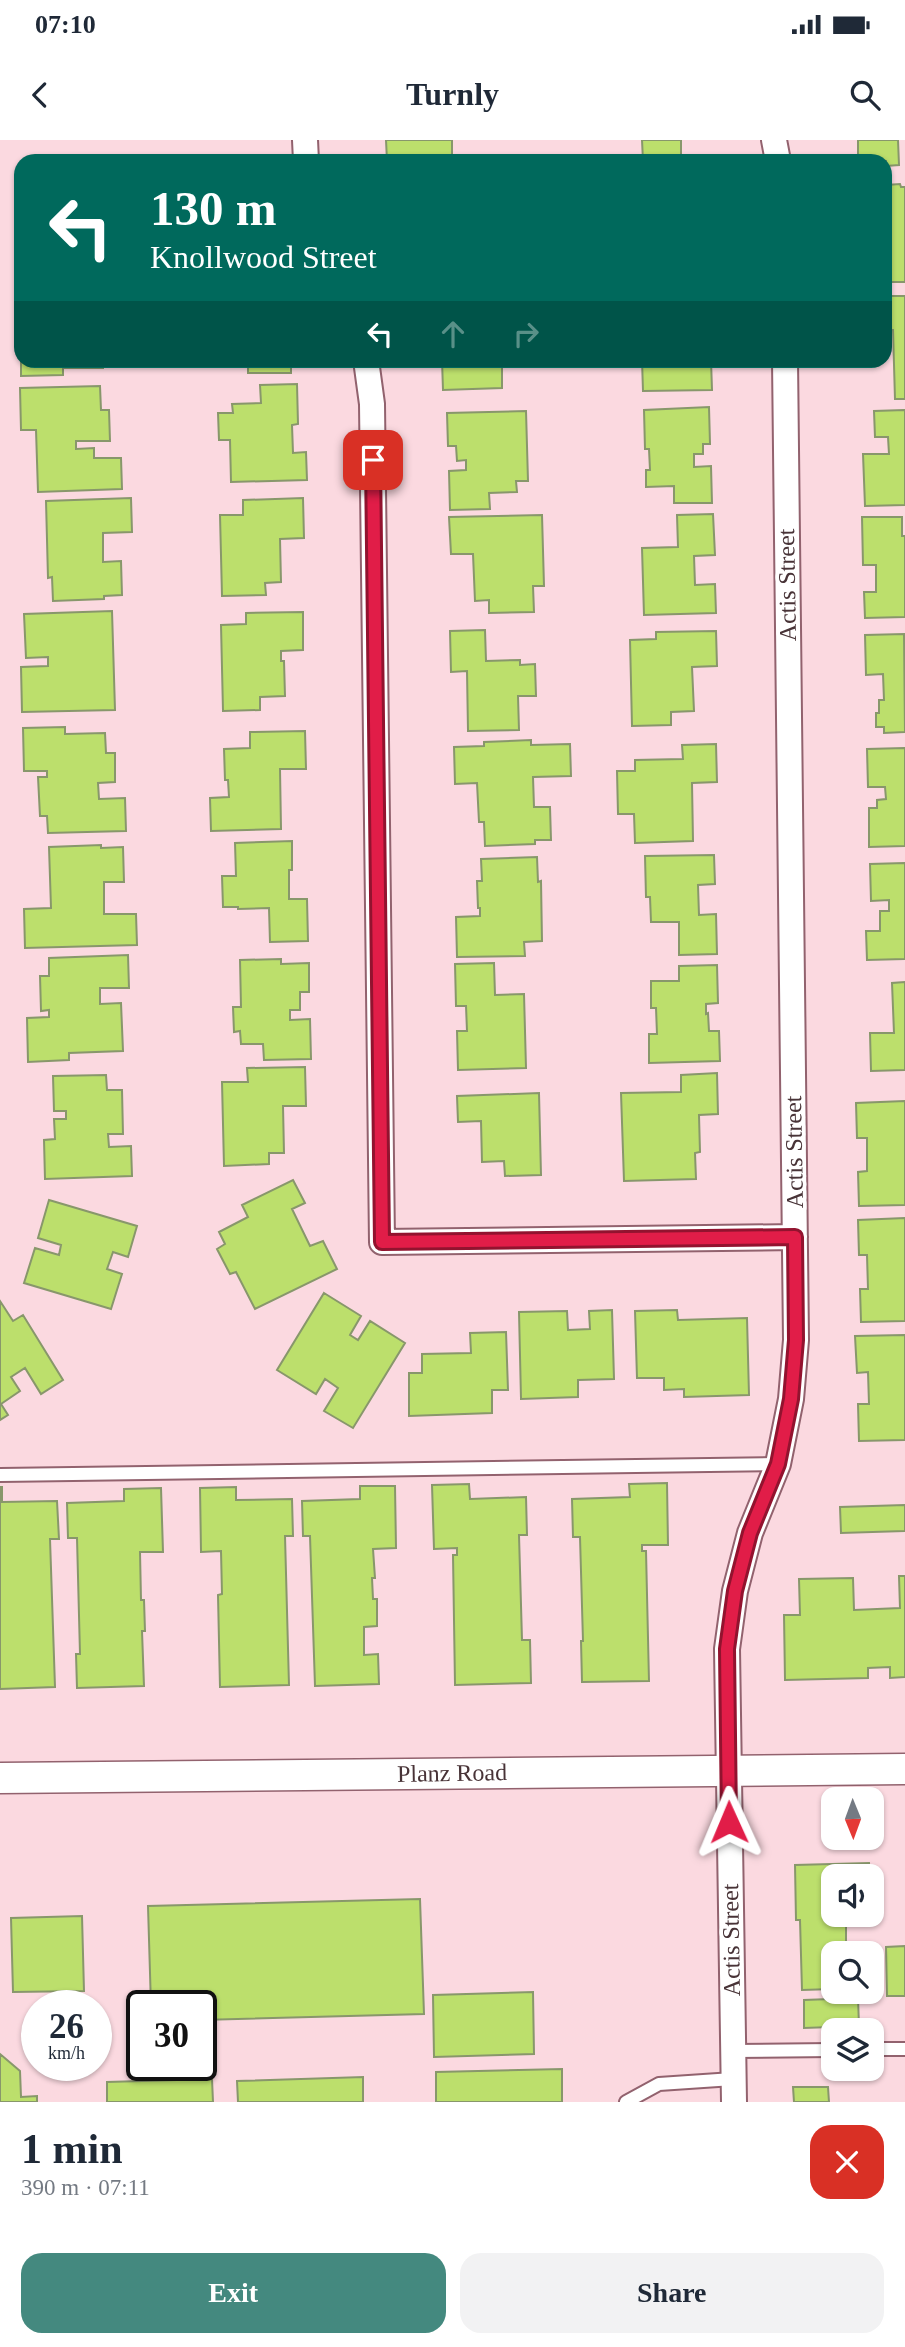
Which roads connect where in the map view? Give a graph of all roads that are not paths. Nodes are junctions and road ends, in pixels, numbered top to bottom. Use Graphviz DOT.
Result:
graph roads {
  1 [pos="367,368"];
  2 [pos="785,368"];
  3 [pos="795,1237"];
  4 [pos="778,1464"];
  5 [pos="0,1475"];
  6 [pos="905,1769"];
  7 [pos="727,1770"];
  8 [pos="0,1778"];
  9 [pos="884,2049"];
  10 [pos="905,2049"];
  11 [pos="821,2050"];
  12 [pos="733,2051"];
  13 [pos="734,2091"];
  14 [pos="626,2102"];
  1 -- 3 [label="street"];
  2 -- 3 [label="street, Actis Street"];
  3 -- 4 [label="street, Actis Street"];
  4 -- 5 [label="lane"];
  4 -- 7 [label="street, Actis Street"];
  6 -- 7 [label="street, Planz Road"];
  7 -- 8 [label="street, Planz Road"];
  7 -- 12 [label="street, Actis Street"];
  9 -- 10 [label="lane"];
  11 -- 12 [label="lane"];
  12 -- 13 [label="street, Actis Street"];
  13 -- 14 [label="lane"];
}
